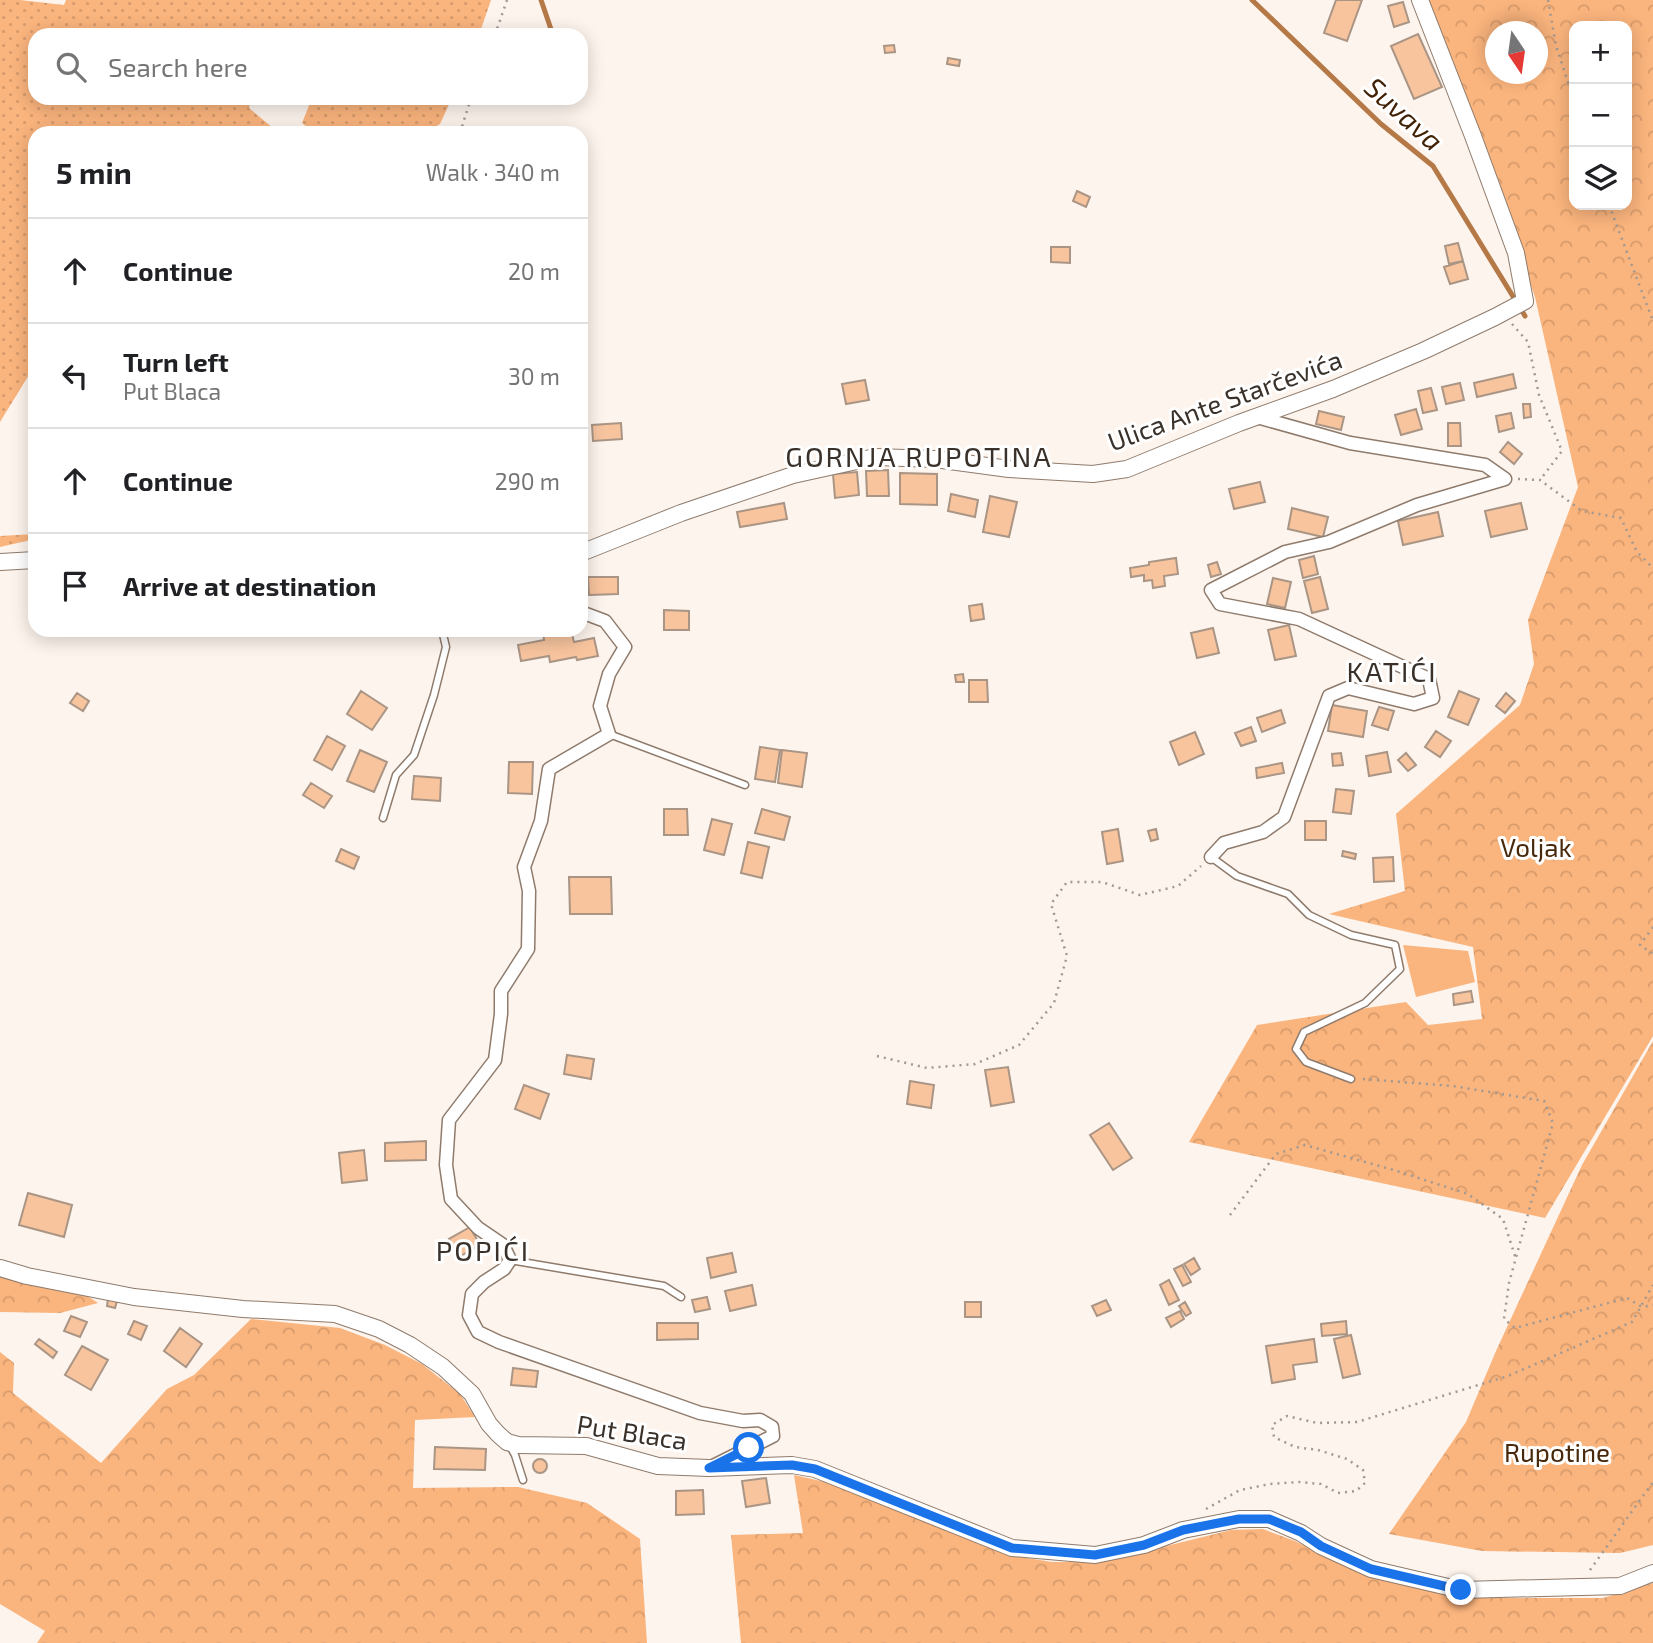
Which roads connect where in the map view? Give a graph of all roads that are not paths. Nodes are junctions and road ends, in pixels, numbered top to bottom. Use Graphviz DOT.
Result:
graph roads {
  1 [pos="1420,0"];
  2 [pos="1257,417"];
  3 [pos="588,550"];
  4 [pos="28,560"];
  5 [pos="0,562"];
  6 [pos="588,615"];
  7 [pos="444,637"];
  8 [pos="609,734"];
  9 [pos="745,785"];
  10 [pos="383,818"];
  11 [pos="1211,857"];
  12 [pos="1351,1079"];
  13 [pos="510,1260"];
  14 [pos="0,1268"];
  15 [pos="681,1297"];
  16 [pos="507,1442"];
  17 [pos="709,1468"];
  18 [pos="523,1480"];
  19 [pos="1653,1573"];
  1 -- 2 [label="street, Ulica Ante Starčevića"];
  2 -- 3 [label="street, Ulica Ante Starčevića"];
  2 -- 11 [label="street"];
  4 -- 5 [label="street"];
  6 -- 8 [label="street"];
  7 -- 10 [label="lane"];
  8 -- 9 [label="lane"];
  8 -- 13 [label="street"];
  11 -- 12 [label="lane"];
  13 -- 15 [label="lane"];
  13 -- 17 [label="street"];
  14 -- 16 [label="street"];
  16 -- 17 [label="street, Put Blaca"];
  16 -- 18 [label="lane"];
  17 -- 19 [label="street, Put Blaca"];
}
